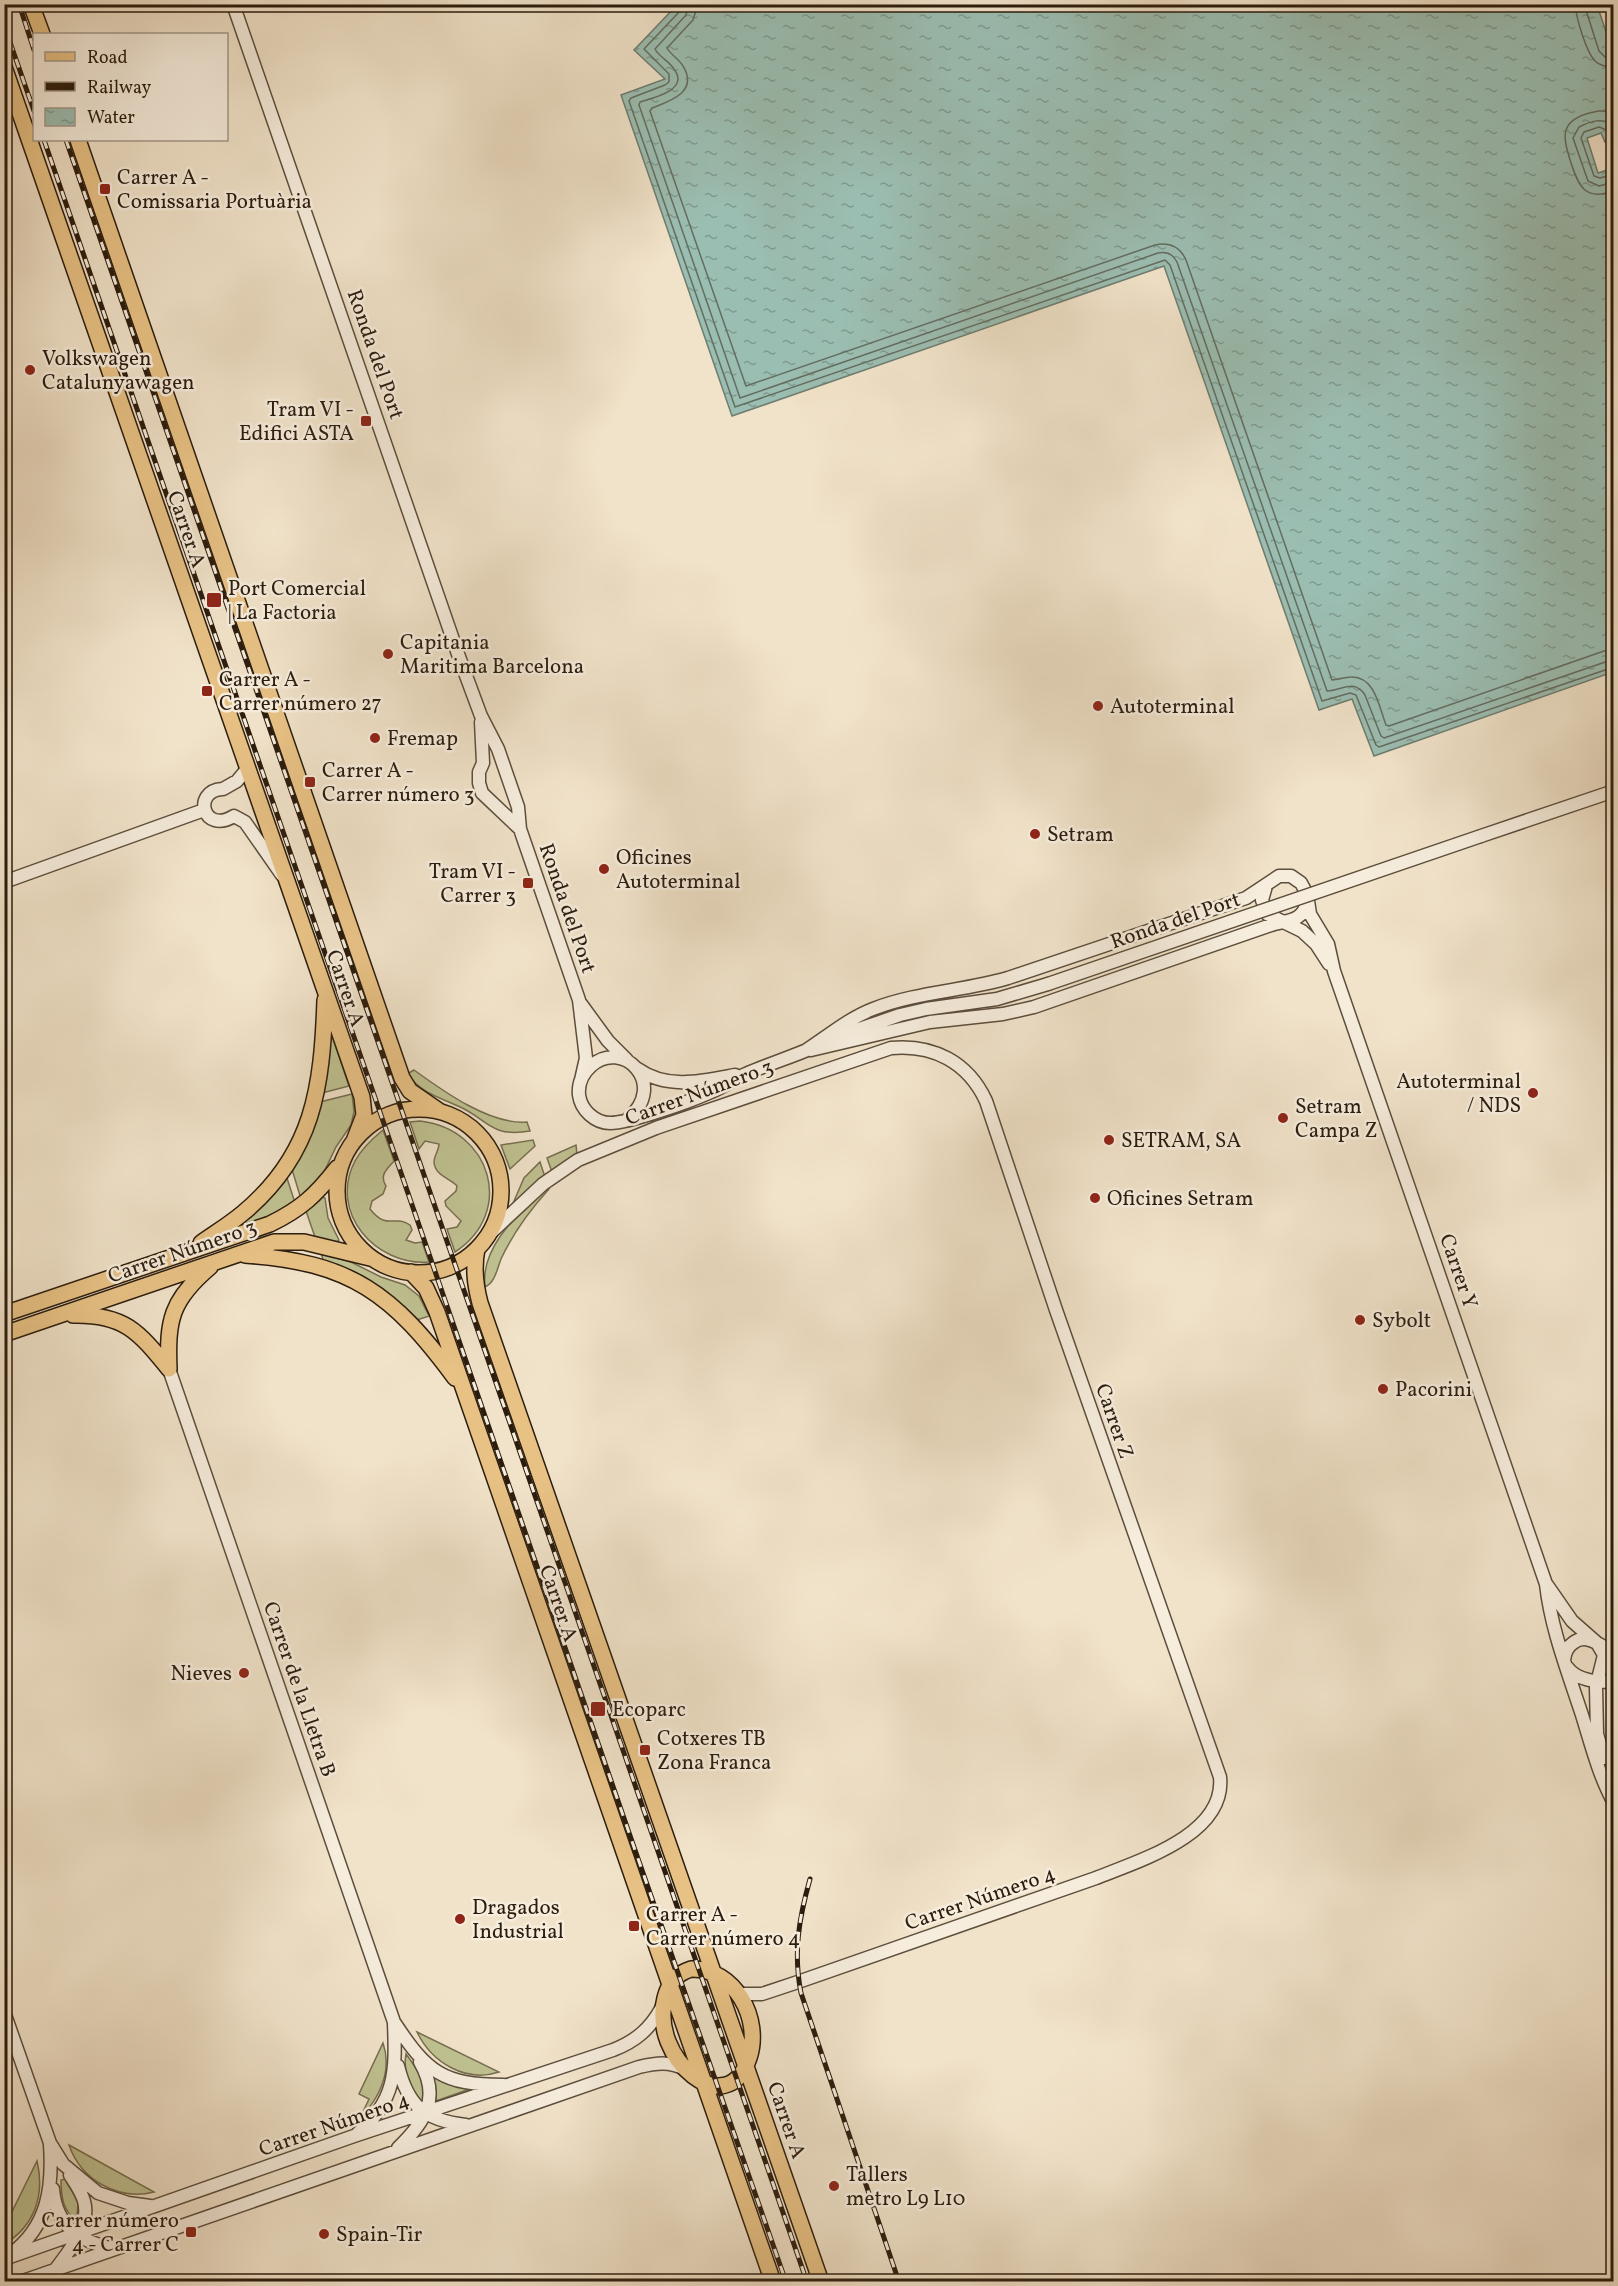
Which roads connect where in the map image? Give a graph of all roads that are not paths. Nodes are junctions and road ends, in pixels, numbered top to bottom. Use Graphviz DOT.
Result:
graph roads {
  1 [pos="31,4"];
  2 [pos="233,4"];
  3 [pos="42,33"];
  4 [pos="4,67"];
  5 [pos="78,141"];
  6 [pos="481,716"];
  7 [pos="247,769"];
  8 [pos="1614,791"];
  9 [pos="204,810"];
  10 [pos="520,829"];
  11 [pos="4,882"];
  12 [pos="1268,882"];
  13 [pos="288,883"];
  14 [pos="1308,900"];
  15 [pos="1283,922"];
  16 [pos="1334,971"];
  17 [pos="325,991"];
  18 [pos="579,1000"];
  19 [pos="805,1051"];
  20 [pos="954,1061"];
  21 [pos="632,1065"];
  22 [pos="746,1073"];
  23 [pos="581,1080"];
  24 [pos="439,1111"];
  25 [pos="627,1119"];
  26 [pos="354,1141"];
  27 [pos="342,1161"];
  28 [pos="480,1245"];
  29 [pos="193,1249"];
  30 [pos="236,1255"];
  31 [pos="376,1260"];
  32 [pos="215,1262"];
  33 [pos="411,1272"];
  34 [pos="4,1314"];
  35 [pos="58,1316"];
  36 [pos="4,1334"];
  37 [pos="169,1369"];
  38 [pos="464,1390"];
  39 [pos="1546,1584"];
  40 [pos="1597,1643"];
  41 [pos="1614,1652"];
  42 [pos="1565,1663"];
  43 [pos="1602,1668"];
  44 [pos="1580,1678"];
  45 [pos="1598,1681"];
  46 [pos="1614,1682"];
  47 [pos="1614,1786"];
  48 [pos="1217,1802"];
  49 [pos="1614,1803"];
  50 [pos="713,1973"];
  51 [pos="669,1984"];
  52 [pos="739,1994"];
  53 [pos="663,2007"];
  54 [pos="4,2012"];
  55 [pos="394,2022"];
  56 [pos="415,2053"];
  57 [pos="396,2059"];
  58 [pos="746,2065"];
  59 [pos="685,2069"];
  60 [pos="703,2083"];
  61 [pos="504,2085"];
  62 [pos="426,2112"];
  63 [pos="470,2126"];
  64 [pos="354,2136"];
  65 [pos="394,2152"];
  66 [pos="58,2167"];
  67 [pos="159,2205"];
  68 [pos="78,2234"];
  69 [pos="114,2249"];
  70 [pos="5,2259"];
  71 [pos="55,2270"];
  72 [pos="20,2282"];
  73 [pos="772,2282"];
  74 [pos="821,2282"];
  1 -- 3 [label="main road"];
  2 -- 6 [label="street, Ronda del Port"];
  4 -- 7 [label="main road, Carrer A"];
  5 -- 24 [label="main road, Carrer A"];
  6 -- 10 [label="street, Ronda del Port"];
  6 -- 10 [label="street, Ronda del Port"];
  7 -- 9 [label="street"];
  7 -- 13 [label="main road, Carrer A"];
  8 -- 19 [label="street, Ronda del Port, bridge"];
  9 -- 11 [label="street"];
  9 -- 13 [label="street"];
  10 -- 18 [label="street, Ronda del Port"];
  12 -- 14 [label="street"];
  12 -- 15 [label="street"];
  12 -- 19 [label="street"];
  13 -- 17 [label="main road, Carrer A"];
  14 -- 15 [label="street"];
  14 -- 16 [label="street"];
  15 -- 16 [label="street"];
  15 -- 19 [label="street"];
  16 -- 39 [label="street, Carrer Y"];
  17 -- 26 [label="main road, Carrer A"];
  17 -- 29 [label="main road"];
  18 -- 21 [label="street"];
  18 -- 23 [label="street"];
  19 -- 22 [label="street, Ronda del Port"];
  20 -- 28 [label="street, Carrer Número 3"];
  20 -- 48 [label="street, Carrer Z"];
  21 -- 22 [label="street, Carrer Número 3"];
  21 -- 23 [label="street"];
  21 -- 25 [label="street"];
  22 -- 25 [label="street"];
  23 -- 25 [label="street"];
  24 -- 26 [label="main road"];
  24 -- 28 [label="main road"];
  26 -- 27 [label="main road"];
  27 -- 29 [label="main road, Carrer Número 3"];
  27 -- 31 [label="main road"];
  28 -- 33 [label="main road"];
  28 -- 50 [label="main road, Carrer A"];
  29 -- 34 [label="main road, Carrer Número 3"];
  30 -- 31 [label="main road, Carrer Número 3"];
  30 -- 32 [label="main road, Carrer Número 3"];
  30 -- 38 [label="main road"];
  31 -- 33 [label="main road"];
  32 -- 35 [label="main road, Carrer Número 3"];
  32 -- 37 [label="main road"];
  33 -- 38 [label="main road, Carrer A"];
  35 -- 36 [label="main road, Carrer Número 3"];
  35 -- 37 [label="main road"];
  37 -- 55 [label="street, Carrer de la Lletra B"];
  38 -- 51 [label="main road, Carrer A"];
  39 -- 40 [label="street"];
  39 -- 42 [label="street"];
  40 -- 41 [label="street"];
  40 -- 42 [label="street"];
  40 -- 43 [label="street"];
  42 -- 44 [label="street"];
  42 -- 49 [label="street"];
  43 -- 44 [label="street"];
  43 -- 45 [label="street"];
  44 -- 45 [label="street"];
  45 -- 46 [label="street"];
  45 -- 47 [label="street"];
  48 -- 52 [label="street, Carrer Número 4"];
  50 -- 51 [label="main road"];
  50 -- 52 [label="main road"];
  50 -- 58 [label="main road, Carrer A"];
  51 -- 53 [label="main road"];
  51 -- 60 [label="main road"];
  52 -- 58 [label="main road"];
  53 -- 59 [label="main road"];
  53 -- 61 [label="street, Carrer Número 4"];
  54 -- 66 [label="street"];
  55 -- 56 [label="street"];
  55 -- 57 [label="street"];
  56 -- 61 [label="street"];
  56 -- 62 [label="street"];
  57 -- 62 [label="street"];
  57 -- 64 [label="street"];
  58 -- 60 [label="main road"];
  58 -- 74 [label="main road, Carrer A"];
  59 -- 60 [label="main road"];
  59 -- 63 [label="street"];
  60 -- 73 [label="main road"];
  61 -- 62 [label="street, Carrer Número 4"];
  62 -- 63 [label="street"];
  62 -- 64 [label="street, Carrer Número 4"];
  62 -- 65 [label="street"];
  63 -- 65 [label="street"];
  64 -- 67 [label="street, Carrer Número 4"];
  65 -- 69 [label="street"];
  66 -- 67 [label="street"];
  66 -- 68 [label="street"];
  66 -- 68 [label="street"];
  66 -- 70 [label="street"];
  67 -- 68 [label="street, Carrer Número 4"];
  68 -- 69 [label="street"];
  68 -- 70 [label="street, Carrer Número 4"];
  68 -- 71 [label="street"];
  69 -- 71 [label="street"];
  71 -- 72 [label="street"];
}
